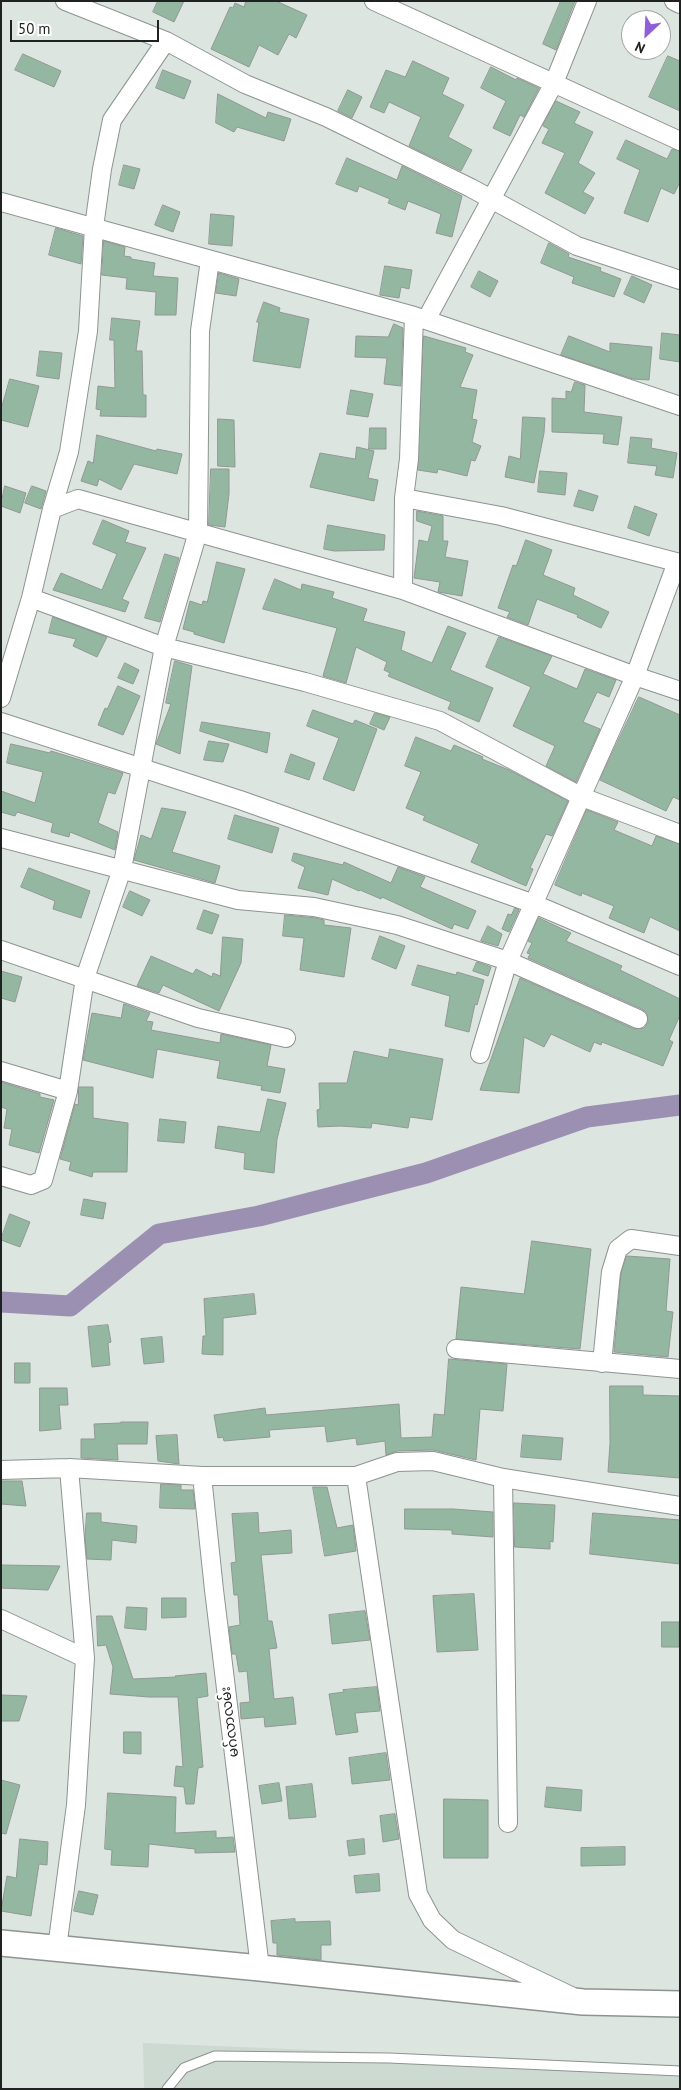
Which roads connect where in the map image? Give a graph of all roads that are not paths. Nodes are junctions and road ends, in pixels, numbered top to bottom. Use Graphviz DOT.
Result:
graph roads {
  1 [pos="65,1"];
  2 [pos="374,1"];
  3 [pos="587,1"];
  4 [pos="674,1"];
  5 [pos="680,4"];
  6 [pos="166,41"];
  7 [pos="554,83"];
  8 [pos="680,141"];
  9 [pos="491,198"];
  10 [pos="1,202"];
  11 [pos="94,227"];
  12 [pos="210,260"];
  13 [pos="680,280"];
  14 [pos="420,318"];
  15 [pos="680,406"];
  16 [pos="404,498"];
  17 [pos="52,509"];
  18 [pos="198,532"];
  19 [pos="678,563"];
  20 [pos="403,590"];
  21 [pos="31,598"];
  22 [pos="164,647"];
  23 [pos="634,676"];
  24 [pos="680,691"];
  25 [pos="1,698"];
  26 [pos="1,722"];
  27 [pos="140,766"];
  28 [pos="582,797"];
  29 [pos="680,834"];
  30 [pos="1,838"];
  31 [pos="122,869"];
  32 [pos="534,904"];
  33 [pos="1,950"];
  34 [pos="508,961"];
  35 [pos="680,966"];
  36 [pos="85,978"];
  37 [pos="638,1019"];
  38 [pos="286,1038"];
  39 [pos="480,1054"];
  40 [pos="1,1071"];
  41 [pos="68,1091"];
  42 [pos="1,1176"];
  43 [pos="680,1246"];
  44 [pos="456,1349"];
  45 [pos="602,1363"];
  46 [pos="680,1369"];
  47 [pos="69,1468"];
  48 [pos="1,1470"];
  49 [pos="202,1476"];
  50 [pos="356,1476"];
  51 [pos="503,1478"];
  52 [pos="680,1506"];
  53 [pos="1,1619"];
  54 [pos="85,1658"];
  55 [pos="508,1823"];
  56 [pos="1,1943"];
  57 [pos="57,1948"];
  58 [pos="260,1968"];
  59 [pos="583,2002"];
  60 [pos="680,2004"];
  61 [pos="680,2071"];
  62 [pos="167,2089"];
  1 -- 6 [label="street"];
  2 -- 7 [label="street"];
  3 -- 7 [label="street"];
  4 -- 5 [label="street"];
  6 -- 9 [label="street"];
  6 -- 11 [label="street"];
  7 -- 8 [label="street"];
  7 -- 9 [label="street"];
  9 -- 13 [label="street"];
  9 -- 14 [label="street"];
  10 -- 11 [label="street"];
  11 -- 12 [label="street"];
  11 -- 17 [label="street"];
  12 -- 14 [label="street"];
  12 -- 18 [label="street"];
  14 -- 15 [label="street"];
  14 -- 16 [label="street"];
  16 -- 19 [label="street"];
  16 -- 20 [label="street"];
  17 -- 18 [label="street"];
  17 -- 21 [label="street"];
  18 -- 20 [label="street"];
  18 -- 22 [label="street"];
  19 -- 23 [label="street"];
  20 -- 23 [label="street"];
  21 -- 22 [label="street"];
  21 -- 25 [label="street"];
  22 -- 27 [label="street"];
  22 -- 28 [label="street"];
  23 -- 24 [label="street"];
  23 -- 28 [label="street"];
  26 -- 27 [label="street"];
  27 -- 31 [label="street"];
  27 -- 32 [label="street"];
  28 -- 29 [label="street"];
  28 -- 32 [label="street"];
  30 -- 31 [label="street"];
  31 -- 34 [label="street"];
  31 -- 36 [label="street"];
  32 -- 34 [label="street"];
  32 -- 35 [label="street"];
  33 -- 36 [label="street"];
  34 -- 37 [label="street"];
  34 -- 39 [label="street"];
  36 -- 38 [label="street"];
  36 -- 41 [label="street"];
  40 -- 41 [label="street"];
  41 -- 42 [label="street"];
  43 -- 45 [label="street"];
  44 -- 45 [label="street"];
  45 -- 46 [label="street"];
  47 -- 48 [label="street"];
  47 -- 49 [label="street"];
  47 -- 54 [label="street"];
  49 -- 50 [label="street"];
  49 -- 58 [label="street, မဂ်လာလမ်း"];
  50 -- 51 [label="street"];
  50 -- 59 [label="street"];
  51 -- 52 [label="street"];
  51 -- 55 [label="street"];
  53 -- 54 [label="street"];
  54 -- 57 [label="street"];
  56 -- 57 [label="street"];
  57 -- 58 [label="street"];
  58 -- 59 [label="street"];
  59 -- 60 [label="street"];
  61 -- 62 [label="lane"];
}
